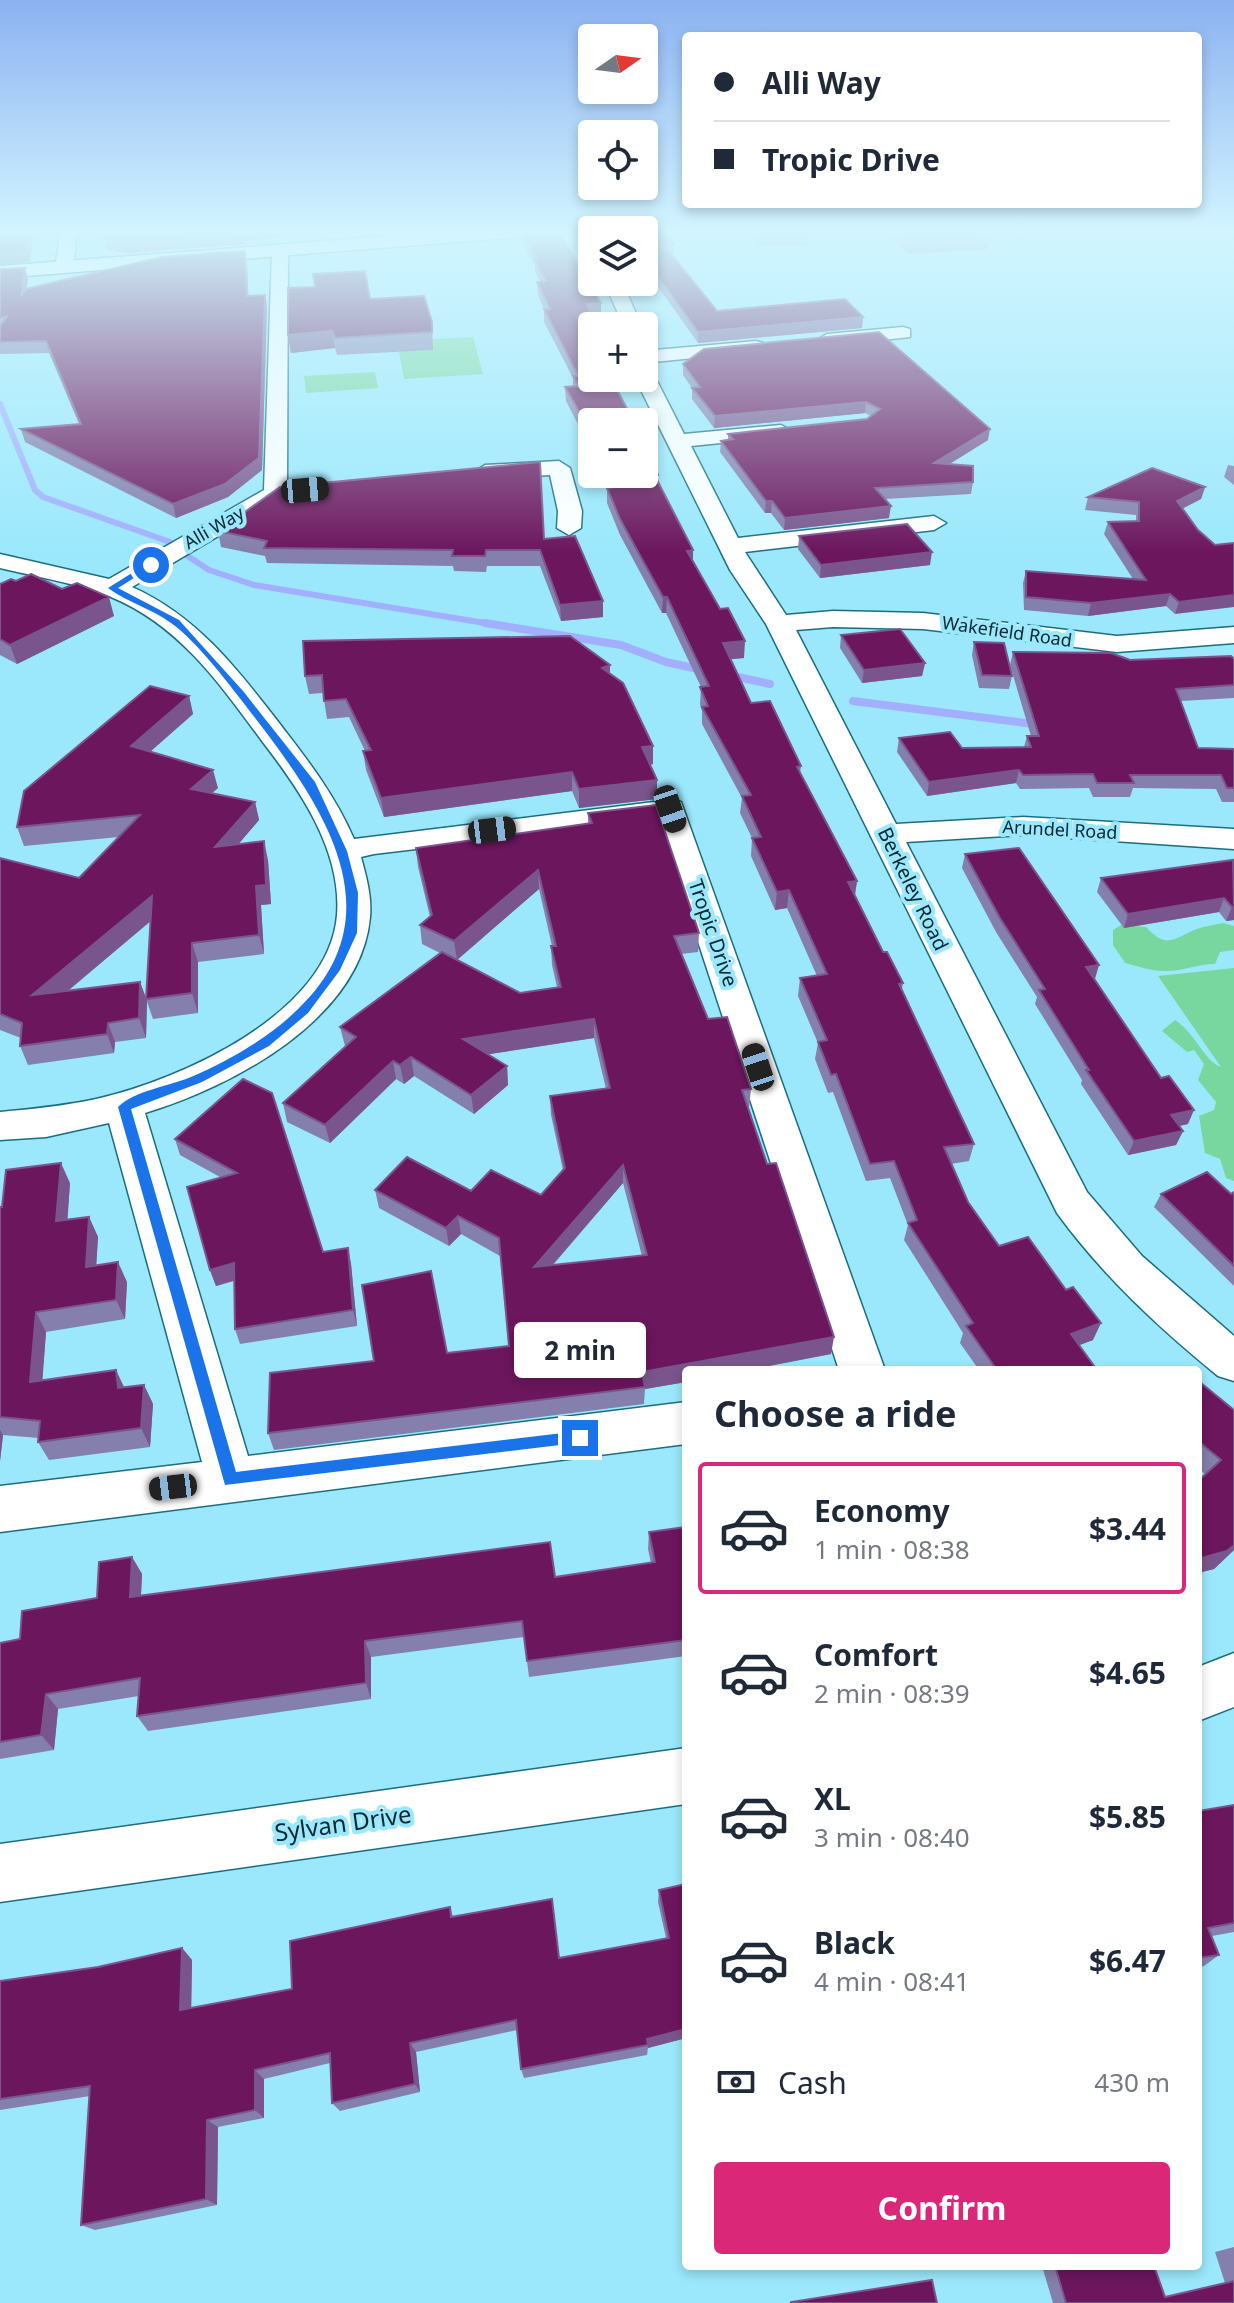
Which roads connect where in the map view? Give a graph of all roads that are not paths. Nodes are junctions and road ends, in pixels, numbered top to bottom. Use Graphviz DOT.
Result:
graph roads {
  1 [pos="278,337"];
  2 [pos="856,337"];
  3 [pos="808,342"];
  4 [pos="776,345"];
  5 [pos="658,356"];
  6 [pos="652,392"];
  7 [pos="803,429"];
  8 [pos="677,441"];
  9 [pos="456,475"];
  10 [pos="335,487"];
  11 [pos="275,493"];
  12 [pos="934,523"];
  13 [pos="569,528"];
  14 [pos="729,546"];
  15 [pos="0,561"];
  16 [pos="112,588"];
  17 [pos="779,624"];
  18 [pos="1234,635"];
  19 [pos="886,834"];
  20 [pos="1234,839"];
  21 [pos="342,851"];
  22 [pos="124,1107"];
  23 [pos="0,1126"];
  24 [pos="1234,1362"];
  25 [pos="861,1366"];
  26 [pos="682,1424"];
  27 [pos="231,1480"];
  28 [pos="0,1509"];
  29 [pos="1234,1680"];
  30 [pos="1202,1692"];
  31 [pos="682,1777"];
  32 [pos="0,1873"];
  1 -- 11 [label="street"];
  2 -- 3 [label="street"];
  4 -- 5 [label="street"];
  6 -- 8 [label="street, Berkeley Road"];
  7 -- 8 [label="street"];
  8 -- 14 [label="street, Berkeley Road"];
  9 -- 13 [label="street"];
  10 -- 11 [label="street, Alli Way"];
  11 -- 16 [label="street, Alli Way"];
  12 -- 14 [label="street"];
  14 -- 17 [label="street, Berkeley Road"];
  15 -- 16 [label="street"];
  16 -- 21 [label="street"];
  17 -- 18 [label="street, Wakefield Road"];
  17 -- 19 [label="street, Berkeley Road"];
  19 -- 20 [label="street, Arundel Road"];
  19 -- 24 [label="street, Berkeley Road"];
  21 -- 22 [label="street"];
  21 -- 25 [label="street, Tropic Drive"];
  22 -- 23 [label="street"];
  22 -- 27 [label="street"];
  26 -- 27 [label="street"];
  27 -- 28 [label="street"];
  29 -- 30 [label="street"];
  31 -- 32 [label="street, Sylvan Drive"];
}
